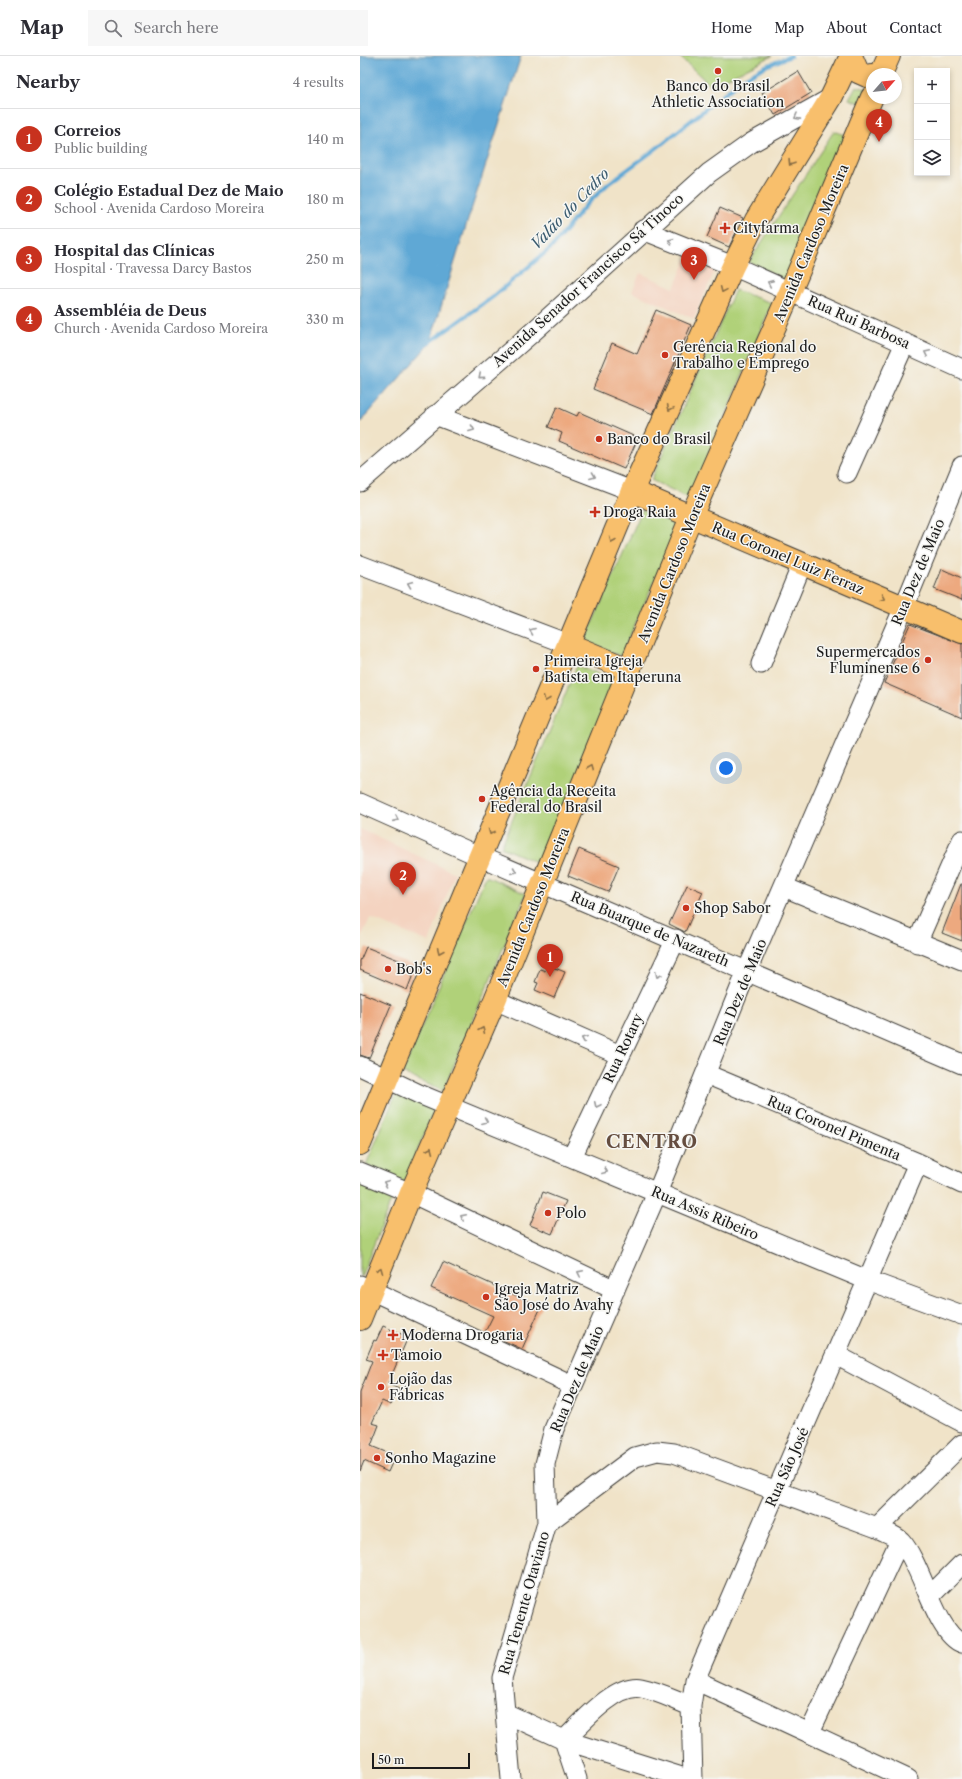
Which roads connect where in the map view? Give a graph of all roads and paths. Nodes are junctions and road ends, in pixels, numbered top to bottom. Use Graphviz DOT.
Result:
graph roads {
  1 [pos="851,56"];
  2 [pos="866,76"];
  3 [pos="831,98"];
  4 [pos="869,104"];
  5 [pos="643,230"];
  6 [pos="734,266"];
  7 [pos="790,292"];
  8 [pos="905,343"];
  9 [pos="962,369"];
  10 [pos="435,415"];
  11 [pos="384,460"];
  12 [pos="962,466"];
  13 [pos="360,472"];
  14 [pos="847,474"];
  15 [pos="360,482"];
  16 [pos="632,491"];
  17 [pos="691,517"];
  18 [pos="802,564"];
  19 [pos="360,565"];
  20 [pos="904,607"];
  21 [pos="962,632"];
  22 [pos="568,644"];
  23 [pos="761,664"];
  24 [pos="630,670"];
  25 [pos="360,803"];
  26 [pos="962,840"];
  27 [pos="480,857"];
  28 [pos="543,882"];
  29 [pos="784,887"];
  30 [pos="676,940"];
  31 [pos="917,942"];
  32 [pos="962,960"];
  33 [pos="747,971"];
  34 [pos="495,1000"];
  35 [pos="620,1054"];
  36 [pos="962,1064"];
  37 [pos="360,1066"];
  38 [pos="706,1074"];
  39 [pos="387,1079"];
  40 [pos="449,1106"];
  41 [pos="360,1144"];
  42 [pos="572,1157"];
  43 [pos="918,1163"];
  44 [pos="360,1172"];
  45 [pos="962,1184"];
  46 [pos="412,1193"];
  47 [pos="657,1193"];
  48 [pos="867,1280"];
  49 [pos="366,1288"];
  50 [pos="615,1290"];
  51 [pos="962,1315"];
  52 [pos="360,1319"];
  53 [pos="836,1356"];
  54 [pos="572,1385"];
  55 [pos="962,1422"];
  56 [pos="962,1444"];
  57 [pos="776,1490"];
  58 [pos="547,1523"];
  59 [pos="877,1528"];
  60 [pos="900,1540"];
  61 [pos="962,1564"];
  62 [pos="930,1596"];
  63 [pos="962,1643"];
  64 [pos="695,1680"];
  65 [pos="691,1706"];
  66 [pos="505,1713"];
  67 [pos="810,1732"];
  68 [pos="564,1740"];
  69 [pos="511,1779"];
  70 [pos="577,1779"];
  71 [pos="688,1779"];
  72 [pos="693,1779"];
  73 [pos="908,1779"];
  1 -- 2 [label="main road"];
  1 -- 3 [label="main road"];
  3 -- 5 [label="street, Avenida Senador Francisco Sá Tinoco, one-way"];
  3 -- 6 [label="main road, one-way"];
  4 -- 7 [label="main road, Avenida Cardoso Moreira"];
  6 -- 5 [label="street, Rua Rui Barbosa, one-way"];
  5 -- 10 [label="street, Avenida Senador Francisco Sá Tinoco, one-way"];
  7 -- 6 [label="street, Rua Rui Barbosa, one-way"];
  6 -- 16 [label="main road, one-way"];
  7 -- 8 [label="street, Rua Rui Barbosa"];
  7 -- 17 [label="main road, Avenida Cardoso Moreira"];
  9 -- 8 [label="street, Rua Rui Barbosa, one-way"];
  8 -- 14 [label="street"];
  10 -- 11 [label="street, Avenida Senador Francisco Sá Tinoco"];
  10 -- 16 [label="street, Rua Coronel Luiz Ferraz, one-way"];
  11 -- 13 [label="street"];
  11 -- 15 [label="street, Avenida Senador Francisco Sá Tinoco"];
  12 -- 20 [label="street, Rua Dez de Maio"];
  16 -- 17 [label="main road, Rua Coronel Luiz Ferraz"];
  16 -- 22 [label="main road, one-way"];
  17 -- 18 [label="main road, Rua Coronel Luiz Ferraz"];
  17 -- 24 [label="main road, Avenida Cardoso Moreira"];
  18 -- 20 [label="main road, Rua Coronel Luiz Ferraz, one-way"];
  18 -- 23 [label="street"];
  22 -- 19 [label="street, one-way"];
  20 -- 21 [label="main road, Rua Coronel Luiz Ferraz"];
  20 -- 29 [label="street, Rua Dez de Maio"];
  22 -- 24 [label="main road"];
  22 -- 27 [label="main road, one-way"];
  28 -- 24 [label="main road, Avenida Cardoso Moreira, one-way"];
  25 -- 27 [label="street, Rua Buarque de Nazareth, one-way"];
  26 -- 31 [label="street"];
  27 -- 28 [label="street, Rua Buarque de Nazareth, one-way"];
  27 -- 39 [label="main road, one-way"];
  28 -- 30 [label="street, Rua Buarque de Nazareth"];
  28 -- 34 [label="main road, Avenida Cardoso Moreira"];
  29 -- 31 [label="street"];
  29 -- 33 [label="street, Rua Dez de Maio"];
  30 -- 33 [label="street, Rua Buarque de Nazareth"];
  30 -- 35 [label="street, Rua Rotary, one-way"];
  31 -- 32 [label="street"];
  33 -- 36 [label="street, Rua Buarque de Nazareth"];
  33 -- 38 [label="street, Rua Dez de Maio"];
  35 -- 34 [label="street, one-way"];
  40 -- 34 [label="main road, Avenida Cardoso Moreira, one-way"];
  35 -- 42 [label="street, Rua Rotary, one-way"];
  37 -- 39 [label="street, Rua Assis Ribeiro"];
  38 -- 43 [label="street, Rua Coronel Pimenta"];
  38 -- 47 [label="street, Rua Dez de Maio"];
  39 -- 40 [label="street, Rua Assis Ribeiro"];
  39 -- 41 [label="main road"];
  40 -- 42 [label="street, Rua Assis Ribeiro, one-way"];
  46 -- 40 [label="main road, Avenida Cardoso Moreira, one-way"];
  42 -- 47 [label="street, Rua Assis Ribeiro, one-way"];
  43 -- 45 [label="street, Rua Coronel Pimenta"];
  43 -- 48 [label="street, Rua São José"];
  46 -- 44 [label="street, one-way"];
  49 -- 46 [label="main road, Avenida Cardoso Moreira, one-way"];
  50 -- 46 [label="street, one-way"];
  47 -- 48 [label="street, Rua Assis Ribeiro"];
  47 -- 50 [label="street, Rua Dez de Maio"];
  48 -- 51 [label="street, Rua Assis Ribeiro"];
  48 -- 53 [label="street, Rua São José"];
  49 -- 52 [label="main road, Avenida Cardoso Moreira"];
  49 -- 54 [label="street"];
  50 -- 54 [label="street, Rua Dez de Maio"];
  53 -- 55 [label="street"];
  53 -- 57 [label="street, Rua São José"];
  54 -- 58 [label="street, Rua Dez de Maio"];
  56 -- 59 [label="street"];
  57 -- 58 [label="street"];
  57 -- 59 [label="street"];
  57 -- 64 [label="street, Rua São José"];
  58 -- 66 [label="street, Rua Tenente Otaviano"];
  59 -- 60 [label="street"];
  60 -- 62 [label="street"];
  60 -- 67 [label="street"];
  61 -- 62 [label="street"];
  62 -- 63 [label="street"];
  64 -- 65 [label="street, Rua São José"];
  64 -- 67 [label="street"];
  65 -- 68 [label="street"];
  65 -- 72 [label="street, Rua São José"];
  66 -- 68 [label="street"];
  66 -- 69 [label="street, Rua Tenente Otaviano"];
  67 -- 73 [label="street"];
  68 -- 70 [label="street"];
  68 -- 71 [label="street"];
}
